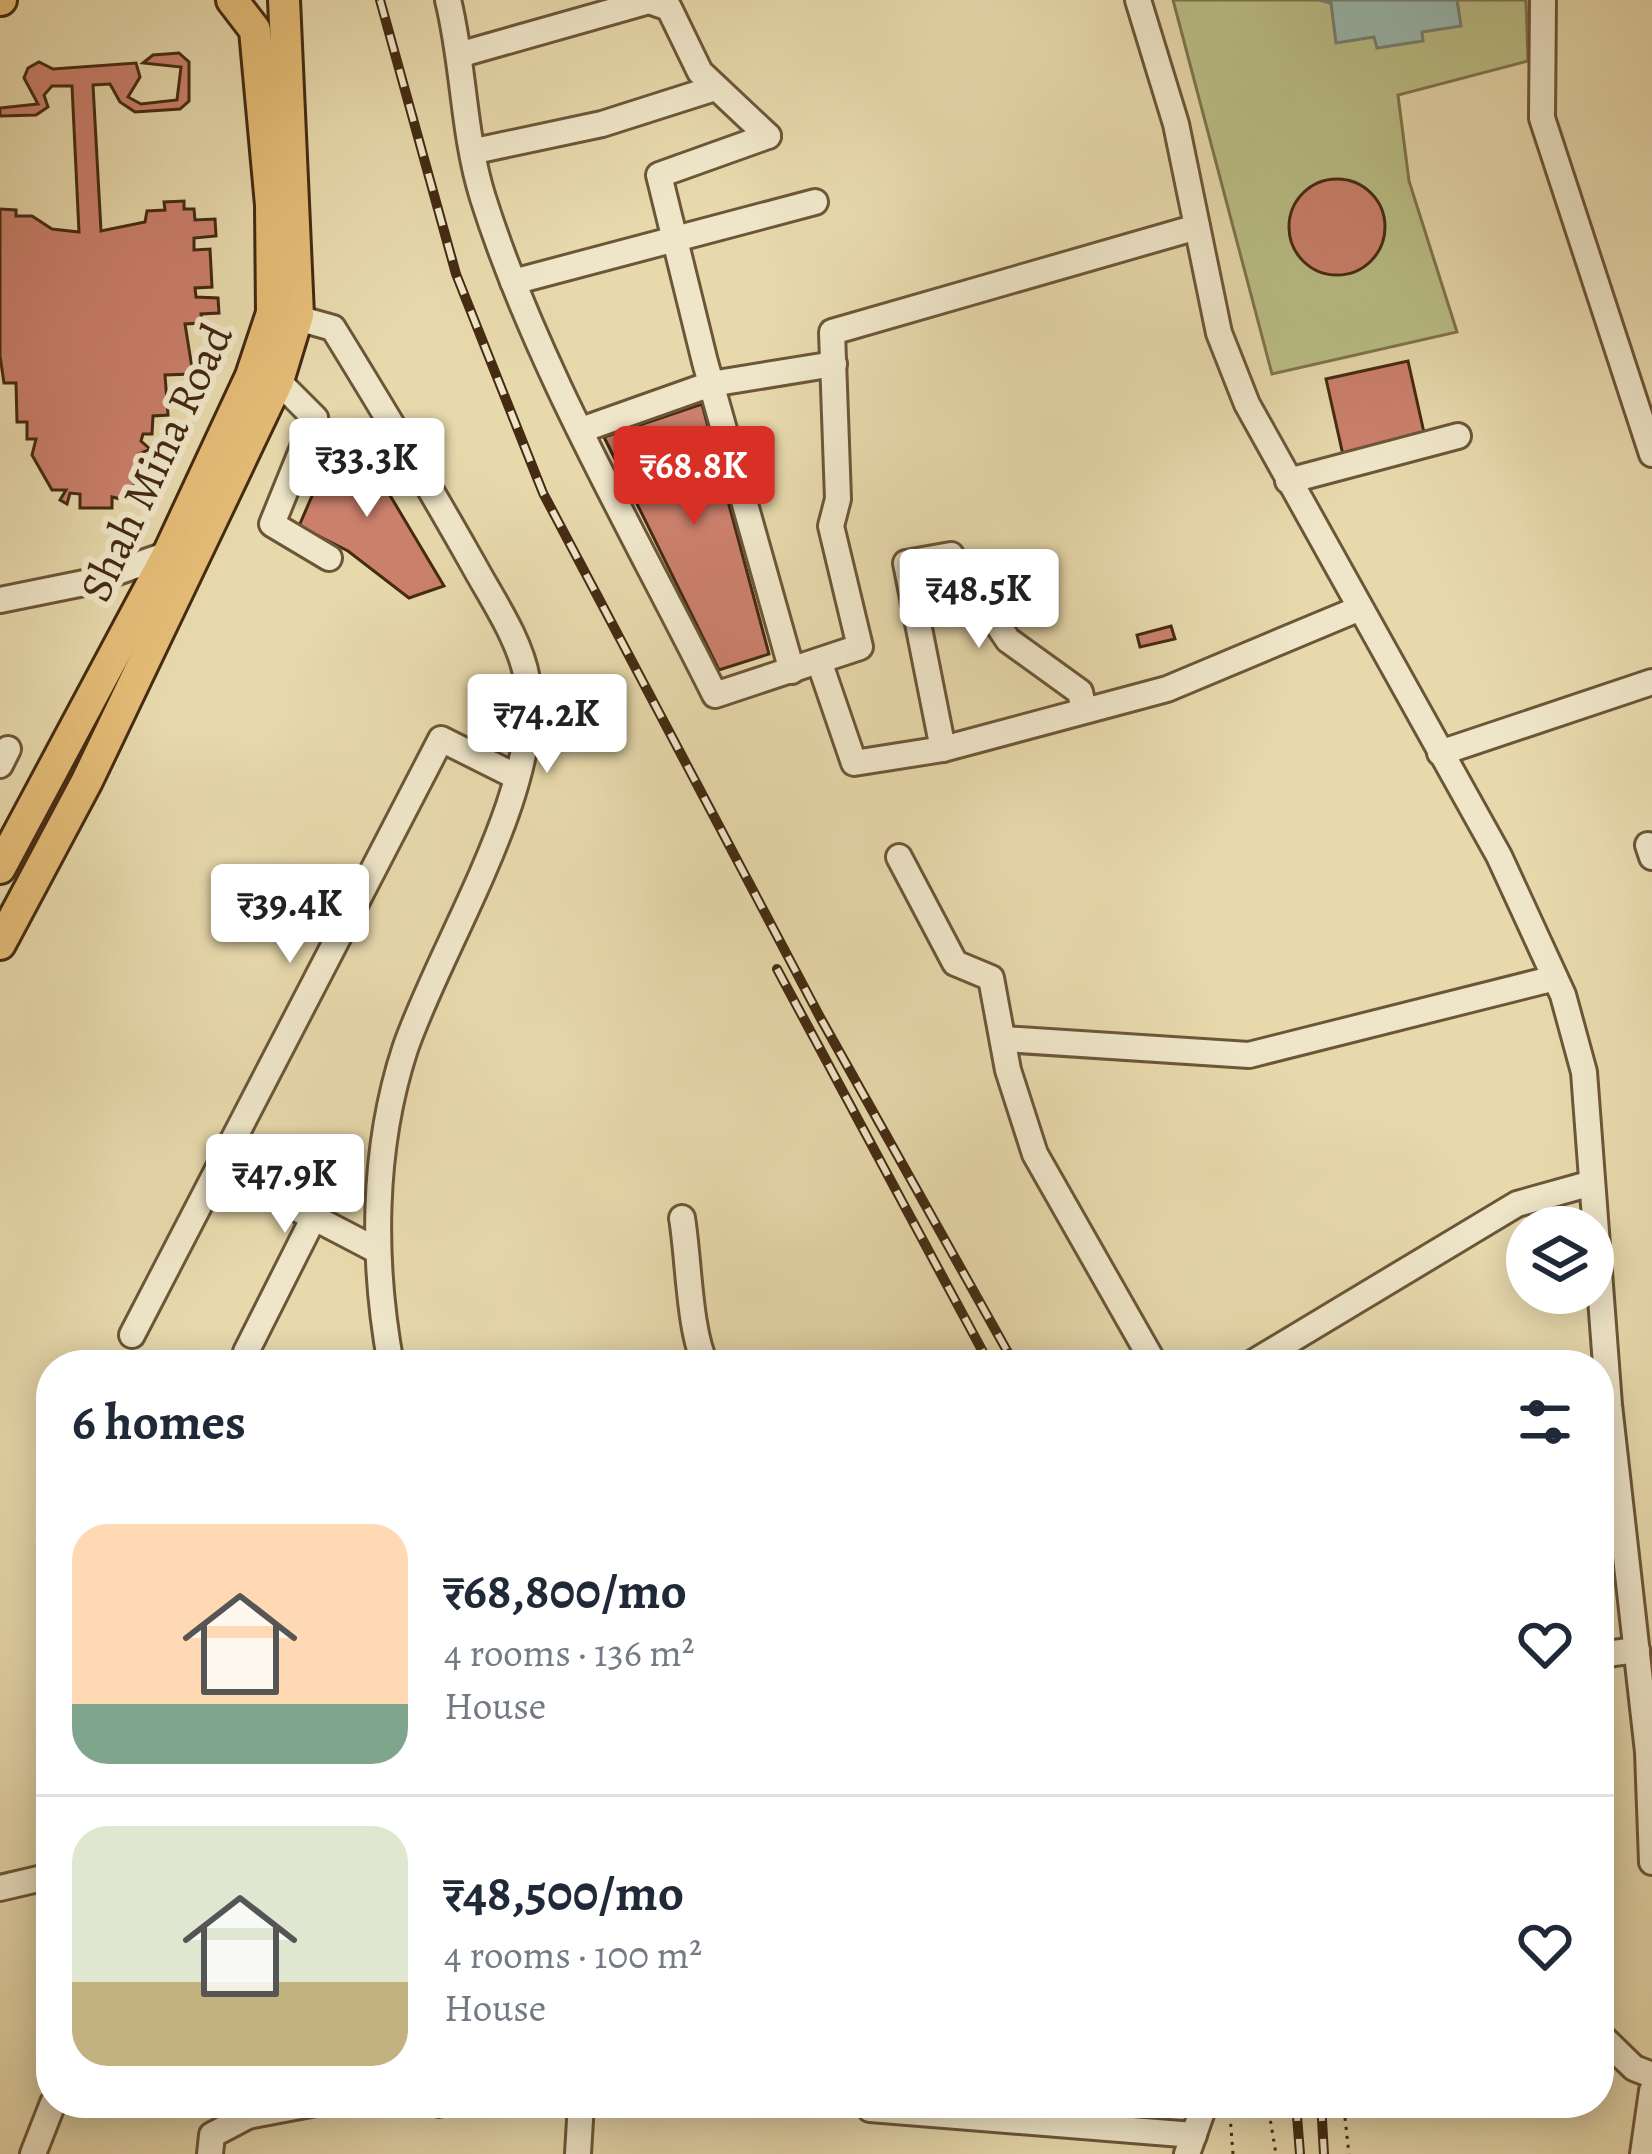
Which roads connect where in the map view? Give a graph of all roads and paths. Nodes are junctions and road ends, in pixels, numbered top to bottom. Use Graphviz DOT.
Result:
graph roads {
  1 [pos="232,0"];
  2 [pos="448,0"];
  3 [pos="1138,0"];
  4 [pos="1544,0"];
  5 [pos="285,2"];
  6 [pos="462,54"];
  7 [pos="715,88"];
  8 [pos="475,151"];
  9 [pos="814,202"];
  10 [pos="1197,227"];
  11 [pos="674,240"];
  12 [pos="513,282"];
  13 [pos="285,314"];
  14 [pos="834,364"];
  15 [pos="278,381"];
  16 [pos="711,384"];
  17 [pos="584,429"];
  18 [pos="1458,436"];
  19 [pos="1652,454"];
  20 [pos="1288,481"];
  21 [pos="180,557"];
  22 [pos="329,558"];
  23 [pos="0,600"];
  24 [pos="1358,608"];
  25 [pos="819,661"];
  26 [pos="792,671"];
  27 [pos="1652,682"];
  28 [pos="1084,710"];
  29 [pos="943,749"];
  30 [pos="1440,753"];
  31 [pos="515,776"];
  32 [pos="898,857"];
  33 [pos="0,869"];
  34 [pos="30,885"];
  35 [pos="0,944"];
  36 [pos="1555,978"];
  37 [pos="1003,1039"];
  38 [pos="219,1168"];
  39 [pos="1592,1183"];
  40 [pos="314,1217"];
  41 [pos="682,1219"];
  42 [pos="378,1251"];
  43 [pos="132,1335"];
  44 [pos="246,1350"];
  45 [pos="388,1350"];
  46 [pos="699,1350"];
  47 [pos="1146,1350"];
  48 [pos="1274,1350"];
  49 [pos="1605,1350"];
  50 [pos="1614,1449"];
  51 [pos="1637,1650"];
  52 [pos="1614,1653"];
  53 [pos="1651,1781"];
  54 [pos="1652,1862"];
  55 [pos="36,1880"];
  56 [pos="0,1888"];
  57 [pos="1614,2049"];
  58 [pos="1652,2075"];
  59 [pos="1652,2091"];
  60 [pos="46,2118"];
  61 [pos="244,2118"];
  62 [pos="580,2118"];
  63 [pos="950,2118"];
  64 [pos="1230,2118"];
  65 [pos="1270,2118"];
  66 [pos="1345,2118"];
  67 [pos="1647,2140"];
  68 [pos="1190,2145"];
  69 [pos="33,2154"];
  70 [pos="210,2154"];
  71 [pos="578,2154"];
  72 [pos="1233,2154"];
  73 [pos="1276,2154"];
  74 [pos="1349,2154"];
  1 -- 13 [label="main road, Shah Mina Road"];
  2 -- 6 [label="street"];
  3 -- 10 [label="street"];
  4 -- 19 [label="street"];
  5 -- 13 [label="main road, Shah Mina Road"];
  6 -- 7 [label="street"];
  6 -- 8 [label="street"];
  7 -- 8 [label="street"];
  7 -- 11 [label="street"];
  8 -- 12 [label="street"];
  9 -- 11 [label="street"];
  10 -- 14 [label="street"];
  10 -- 20 [label="street"];
  11 -- 12 [label="street"];
  11 -- 16 [label="street"];
  12 -- 17 [label="street"];
  13 -- 15 [label="main road, Shah Mina Road"];
  13 -- 21 [label="main road, Shah Mina Road"];
  13 -- 31 [label="street"];
  14 -- 16 [label="street"];
  14 -- 25 [label="street"];
  15 -- 21 [label="main road, Shah Mina Road"];
  15 -- 22 [label="street"];
  16 -- 17 [label="street"];
  16 -- 26 [label="street"];
  17 -- 26 [label="street"];
  18 -- 20 [label="street"];
  20 -- 24 [label="street"];
  21 -- 23 [label="street"];
  21 -- 33 [label="main road, Shah Mina Road"];
  21 -- 34 [label="main road, Shah Mina Road"];
  24 -- 28 [label="street"];
  24 -- 30 [label="street"];
  25 -- 26 [label="street"];
  25 -- 29 [label="street"];
  27 -- 30 [label="street"];
  28 -- 29 [label="street"];
  28 -- 29 [label="street"];
  30 -- 36 [label="street"];
  31 -- 38 [label="street"];
  31 -- 42 [label="street"];
  32 -- 37 [label="street"];
  33 -- 34 [label="main road"];
  34 -- 35 [label="main road, Shah Mina Road"];
  36 -- 37 [label="street"];
  36 -- 39 [label="street"];
  37 -- 47 [label="street"];
  38 -- 40 [label="street"];
  38 -- 43 [label="street"];
  39 -- 48 [label="street"];
  39 -- 49 [label="street"];
  40 -- 42 [label="street"];
  40 -- 44 [label="street"];
  41 -- 46 [label="street"];
  42 -- 45 [label="street"];
  50 -- 51 [label="street"];
  51 -- 52 [label="street"];
  51 -- 53 [label="street"];
  53 -- 54 [label="street"];
  55 -- 56 [label="street"];
  57 -- 58 [label="street"];
  59 -- 67 [label="street"];
  60 -- 69 [label="street"];
  61 -- 70 [label="street"];
  62 -- 71 [label="street"];
  63 -- 68 [label="street"];
  64 -- 72 [label="path, bridge"];
  65 -- 73 [label="path"];
  66 -- 74 [label="path, bridge"];
}
